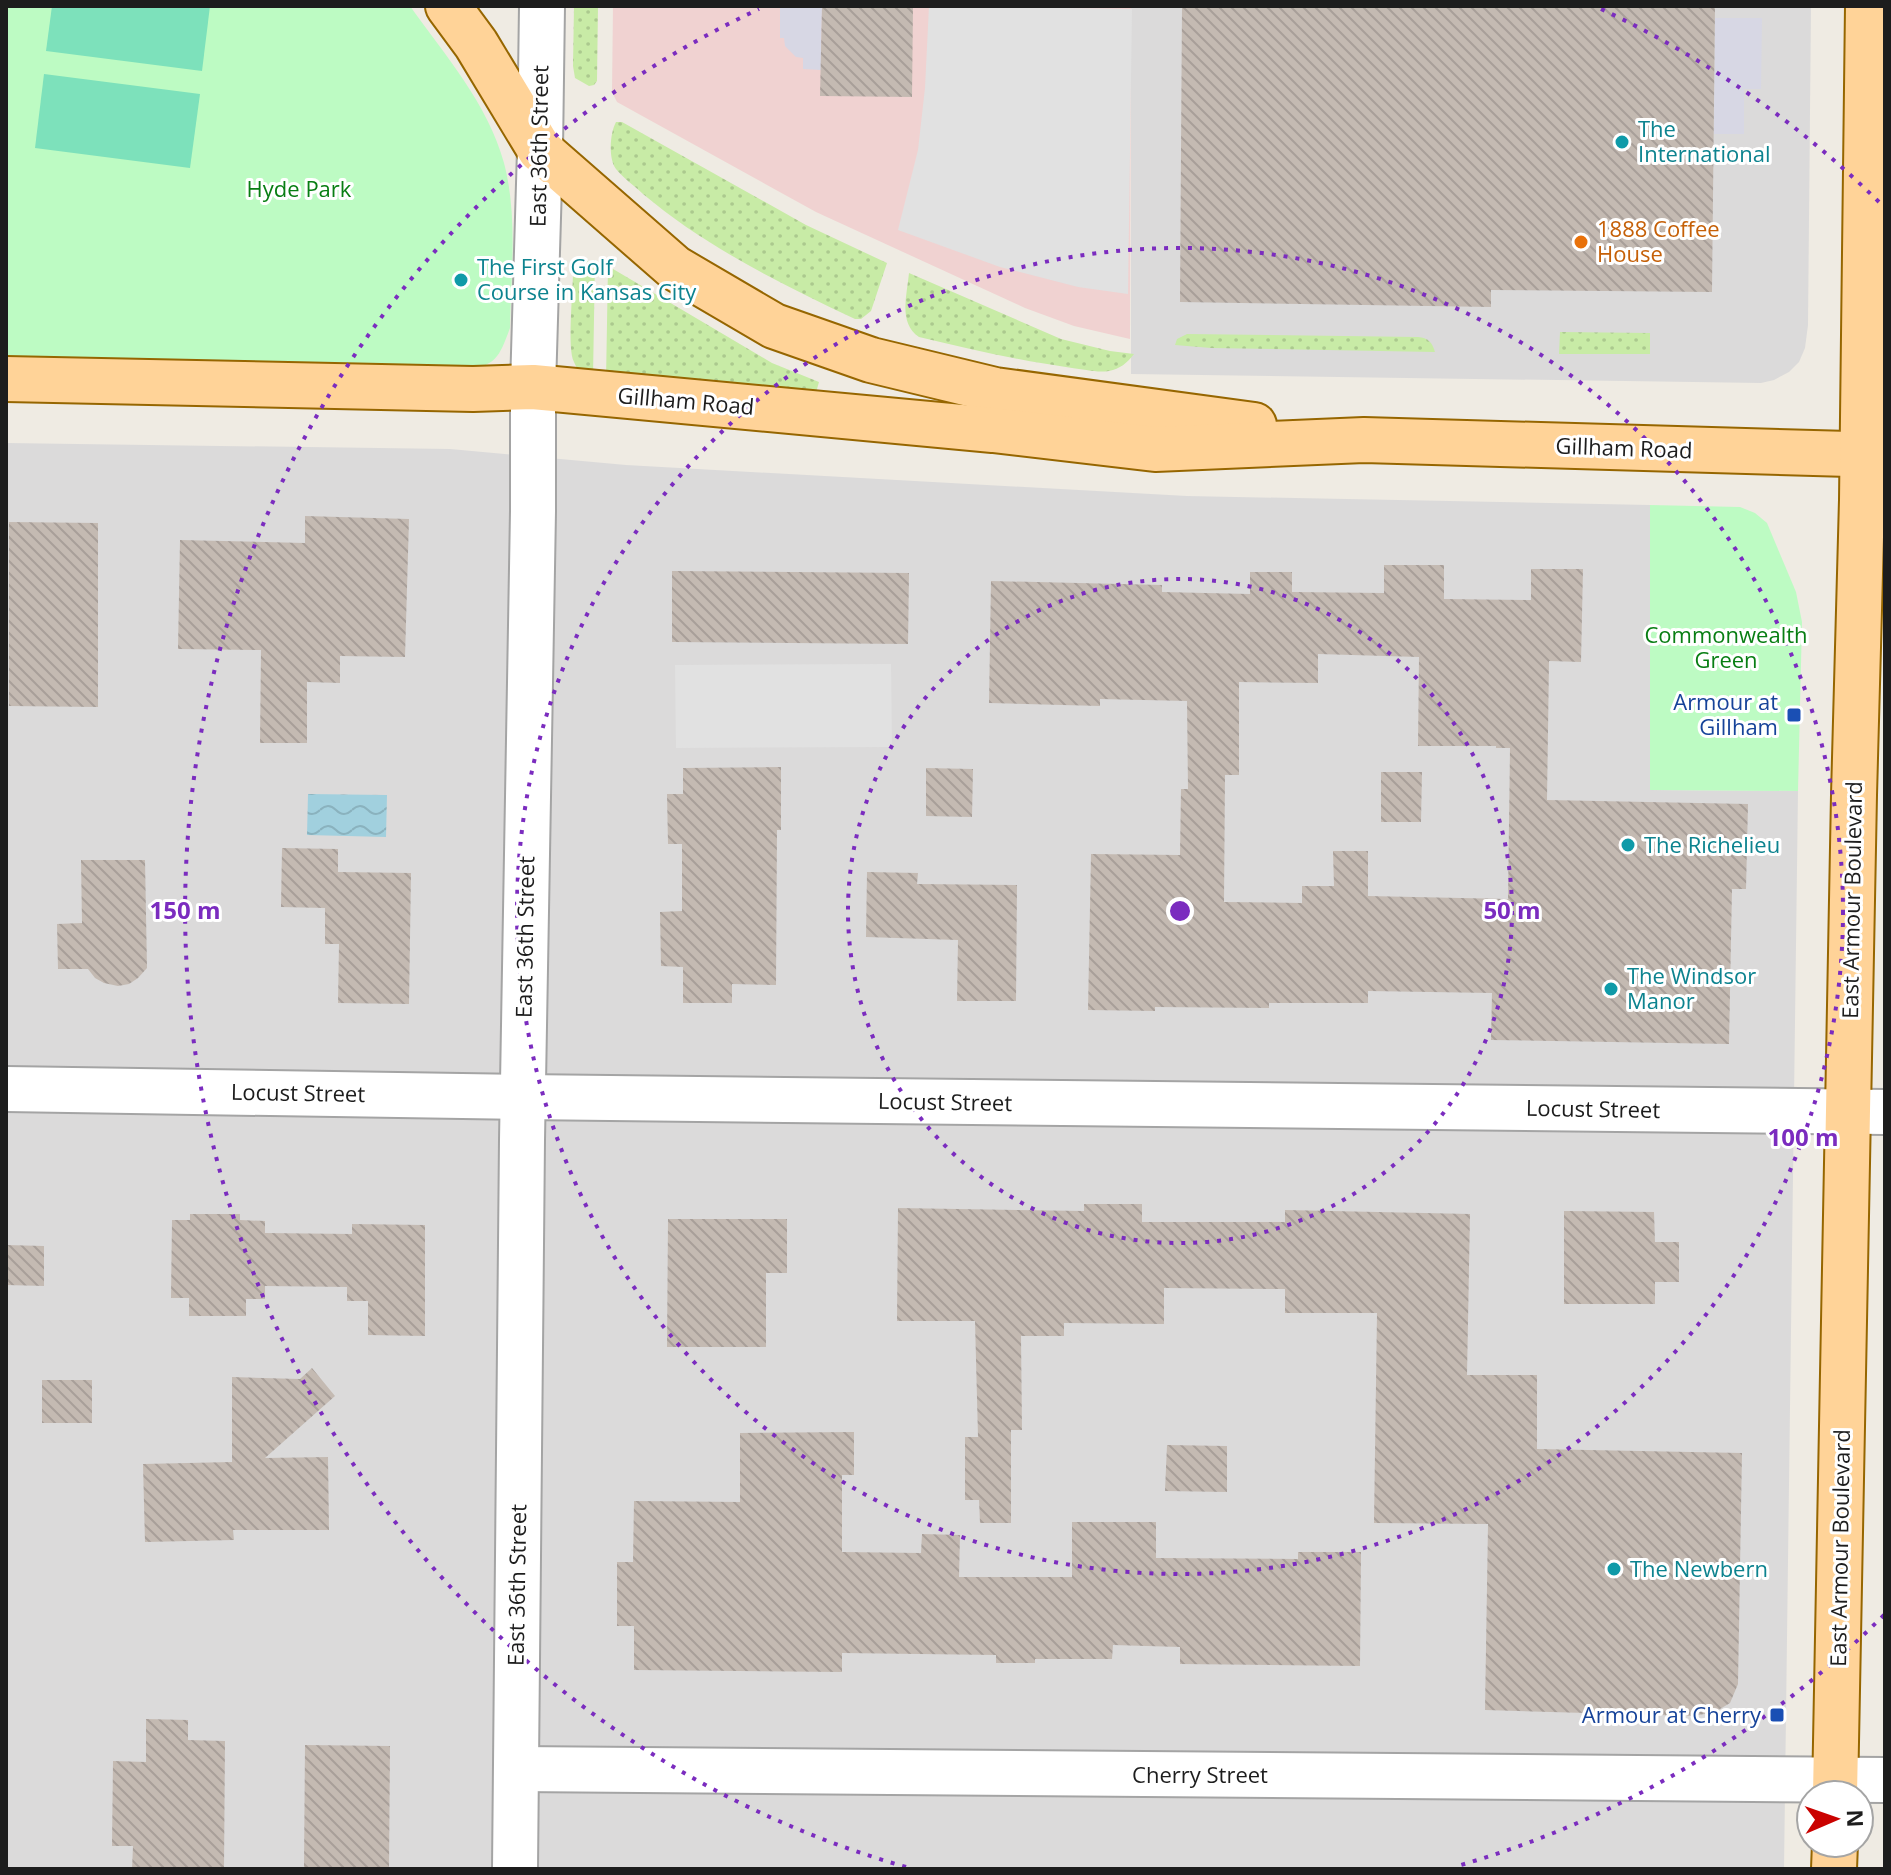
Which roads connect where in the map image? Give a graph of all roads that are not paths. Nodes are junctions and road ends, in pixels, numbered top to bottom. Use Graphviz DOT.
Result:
graph roads {
  1 [pos="448,6"];
  2 [pos="542,6"];
  3 [pos="1868,6"];
  4 [pos="540,150"];
  5 [pos="6,379"];
  6 [pos="533,387"];
  7 [pos="1364,440"];
  8 [pos="1873,455"];
  9 [pos="6,1089"];
  10 [pos="522,1097"];
  11 [pos="1867,1112"];
  12 [pos="516,1769"];
  13 [pos="1836,1779"];
  14 [pos="1795,1786"];
  15 [pos="515,1869"];
  1 -- 4 [label="main road, Gillham Road"];
  2 -- 4 [label="street, East 36th Street"];
  3 -- 8 [label="main road, East Armour Boulevard"];
  4 -- 6 [label="street, East 36th Street"];
  4 -- 7 [label="main road, Gillham Road"];
  5 -- 6 [label="main road, Gillham Road"];
  6 -- 7 [label="main road, Gillham Road"];
  6 -- 10 [label="street, East 36th Street"];
  7 -- 8 [label="main road, Gillham Road"];
  8 -- 11 [label="main road, East Armour Boulevard"];
  9 -- 10 [label="street, Locust Street"];
  10 -- 11 [label="street, Locust Street"];
  10 -- 12 [label="street, East 36th Street"];
  11 -- 13 [label="main road, East Armour Boulevard"];
  12 -- 14 [label="street, Cherry Street"];
  12 -- 15 [label="street, East 36th Street"];
}
